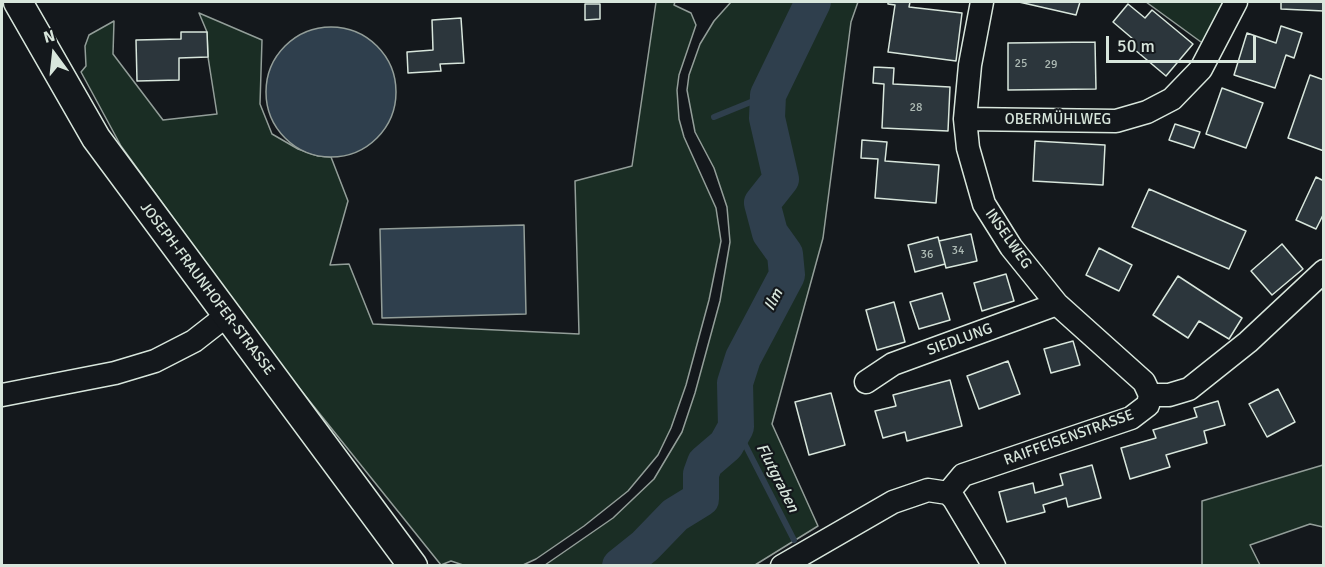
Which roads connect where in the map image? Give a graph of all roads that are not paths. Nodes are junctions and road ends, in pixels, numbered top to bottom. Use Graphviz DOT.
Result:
graph roads {
  1 [pos="18,2"];
  2 [pos="982,2"];
  3 [pos="1236,2"];
  4 [pos="965,119"];
  5 [pos="1323,271"];
  6 [pos="1057,304"];
  7 [pos="226,316"];
  8 [pos="866,382"];
  9 [pos="2,395"];
  10 [pos="1150,395"];
  11 [pos="948,494"];
  12 [pos="413,566"];
  13 [pos="782,566"];
  14 [pos="994,566"];
  1 -- 7 [label="main road, JOSEPH-FRAUNHOFER-STRASSE"];
  2 -- 4 [label="street, INSELWEG"];
  3 -- 4 [label="street, OBERMÜHLWEG"];
  4 -- 6 [label="street, INSELWEG"];
  5 -- 10 [label="street"];
  6 -- 8 [label="street, SIEDLUNG"];
  6 -- 10 [label="street, INSELWEG"];
  7 -- 9 [label="street"];
  7 -- 12 [label="main road, JOSEPH-FRAUNHOFER-STRASSE"];
  10 -- 11 [label="street, RAIFFEISENSTRASSE"];
  11 -- 13 [label="street"];
  11 -- 14 [label="street"];
}
